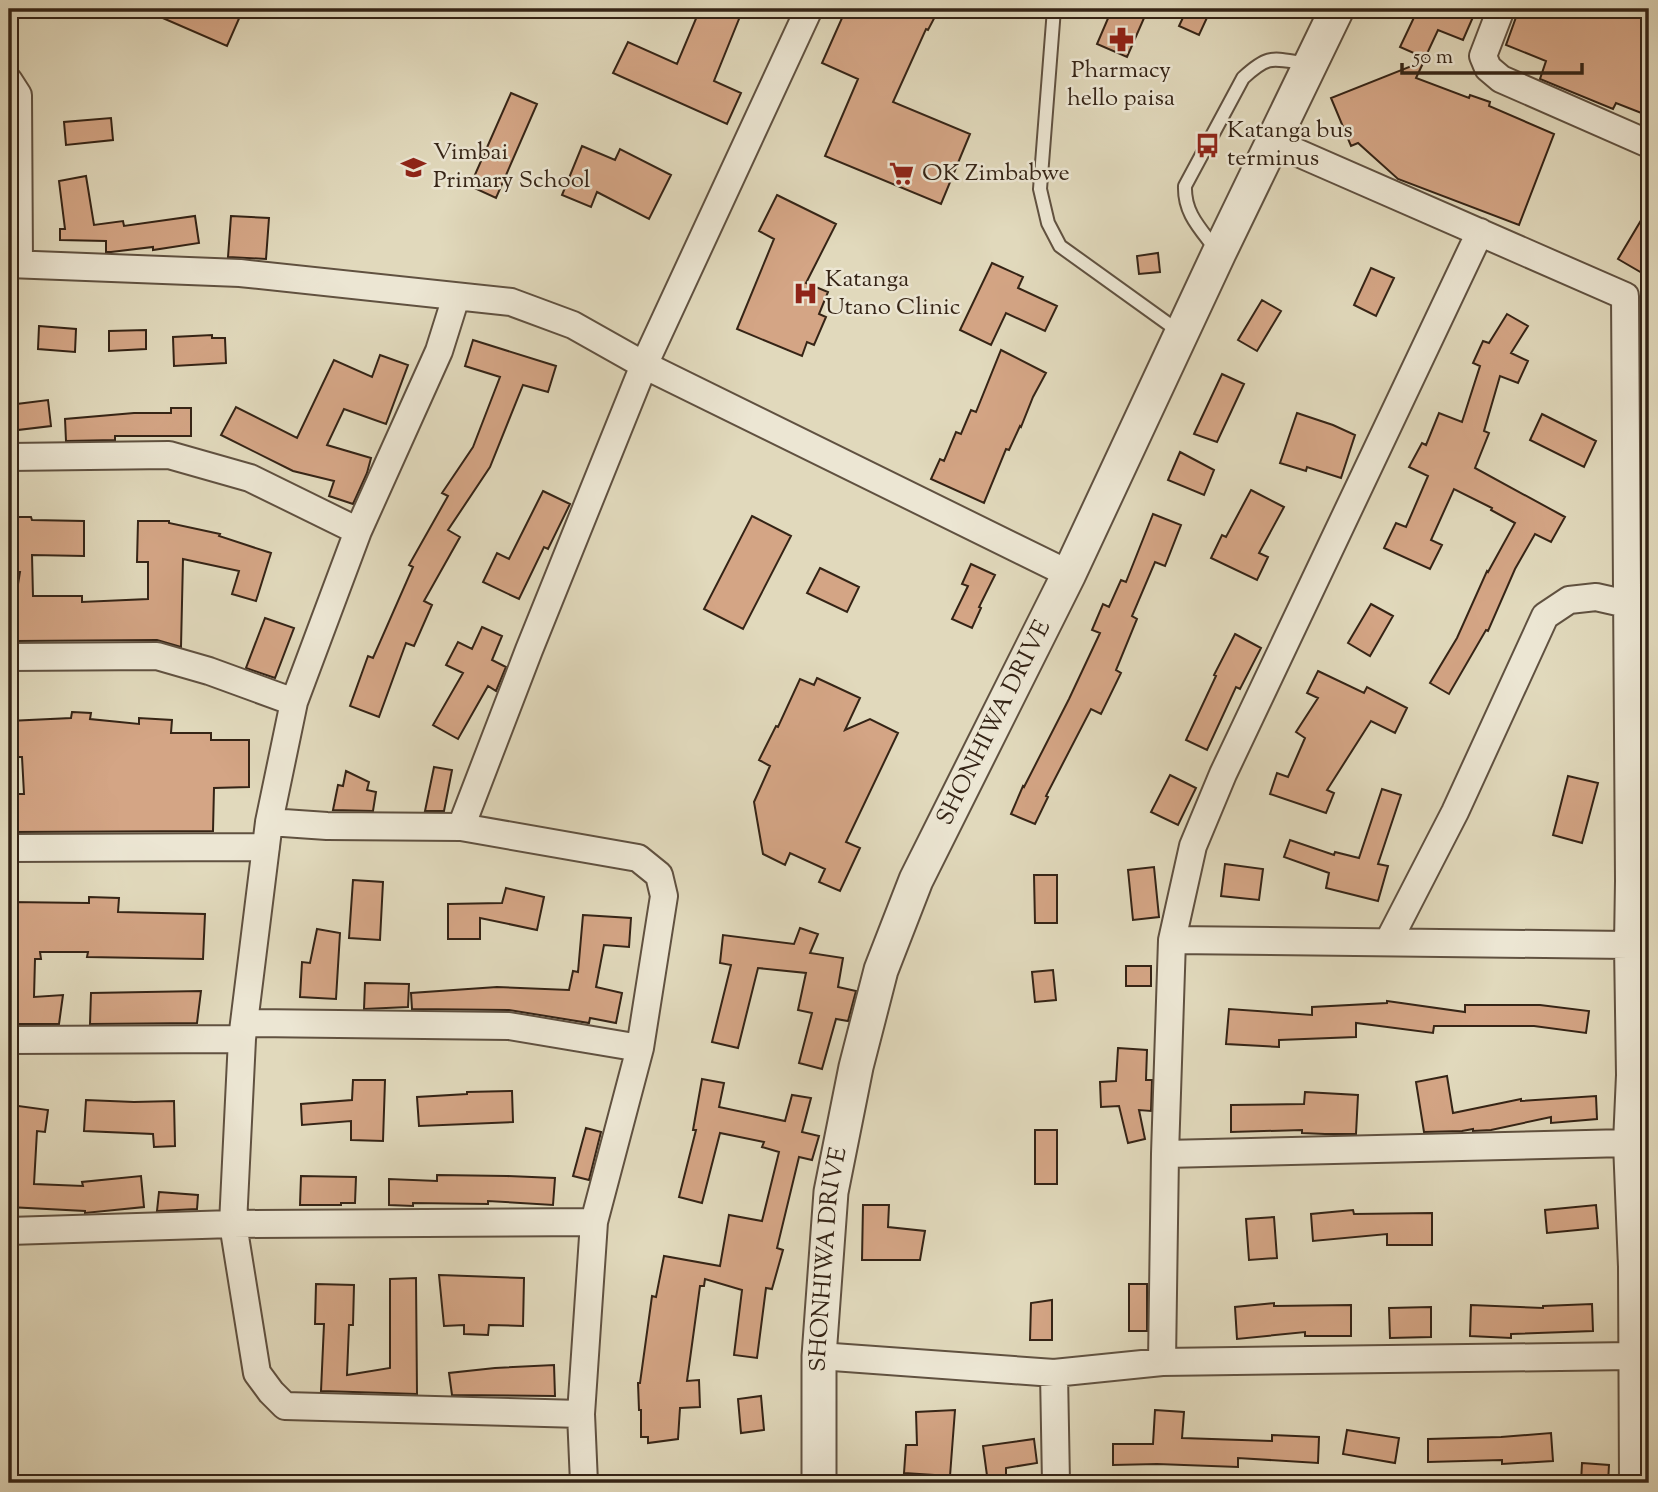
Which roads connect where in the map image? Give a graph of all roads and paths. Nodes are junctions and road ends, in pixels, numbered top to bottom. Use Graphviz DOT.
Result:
graph roads {
  1 [pos="809,9"];
  2 [pos="1054,9"];
  3 [pos="1337,9"];
  4 [pos="1501,9"];
  5 [pos="1311,64"];
  6 [pos="9,81"];
  7 [pos="1273,142"];
  8 [pos="1649,144"];
  9 [pos="1480,232"];
  10 [pos="1219,253"];
  11 [pos="14,264"];
  12 [pos="1637,295"];
  13 [pos="456,297"];
  14 [pos="1181,333"];
  15 [pos="644,365"];
  16 [pos="9,457"];
  17 [pos="1638,483"];
  18 [pos="358,531"];
  19 [pos="1069,574"];
  20 [pos="1627,604"];
  21 [pos="9,657"];
  22 [pos="1639,675"];
  23 [pos="294,702"];
  24 [pos="461,827"];
  25 [pos="267,835"];
  26 [pos="9,848"];
  27 [pos="1639,881"];
  28 [pos="1172,940"];
  29 [pos="1388,942"];
  30 [pos="1628,945"];
  31 [pos="243,1031"];
  32 [pos="9,1040"];
  33 [pos="640,1048"];
  34 [pos="1640,1075"];
  35 [pos="1627,1143"];
  36 [pos="1165,1154"];
  37 [pos="594,1222"];
  38 [pos="233,1224"];
  39 [pos="9,1231"];
  40 [pos="1641,1268"];
  41 [pos="819,1356"];
  42 [pos="1632,1356"];
  43 [pos="1161,1362"];
  44 [pos="1054,1373"];
  45 [pos="581,1414"];
  46 [pos="584,1483"];
  47 [pos="819,1483"];
  48 [pos="1056,1483"];
  49 [pos="1633,1483"];
  1 -- 15 [label="street"];
  2 -- 14 [label="lane"];
  3 -- 5 [label="street, SHONHIWA DRIVE"];
  4 -- 8 [label="street"];
  5 -- 7 [label="street, SHONHIWA DRIVE"];
  5 -- 10 [label="lane"];
  6 -- 11 [label="street"];
  7 -- 9 [label="street"];
  7 -- 10 [label="street, SHONHIWA DRIVE"];
  9 -- 12 [label="street"];
  9 -- 28 [label="street"];
  10 -- 14 [label="street, SHONHIWA DRIVE"];
  11 -- 13 [label="street"];
  12 -- 17 [label="street"];
  13 -- 15 [label="street"];
  13 -- 18 [label="street"];
  14 -- 19 [label="street, SHONHIWA DRIVE"];
  15 -- 19 [label="street"];
  15 -- 24 [label="street"];
  16 -- 18 [label="street"];
  17 -- 20 [label="street"];
  18 -- 23 [label="street"];
  19 -- 41 [label="street, SHONHIWA DRIVE"];
  20 -- 22 [label="street"];
  20 -- 29 [label="street"];
  21 -- 23 [label="street"];
  22 -- 27 [label="street"];
  23 -- 25 [label="street"];
  24 -- 25 [label="street"];
  24 -- 33 [label="street"];
  25 -- 26 [label="street"];
  25 -- 31 [label="street"];
  27 -- 30 [label="street"];
  28 -- 29 [label="street"];
  28 -- 36 [label="street"];
  29 -- 30 [label="street"];
  30 -- 34 [label="street"];
  31 -- 32 [label="street"];
  31 -- 33 [label="street"];
  31 -- 38 [label="street"];
  33 -- 37 [label="street"];
  34 -- 35 [label="street"];
  35 -- 36 [label="street"];
  35 -- 40 [label="street"];
  36 -- 43 [label="street"];
  37 -- 38 [label="street"];
  37 -- 45 [label="street"];
  38 -- 39 [label="street"];
  38 -- 45 [label="street"];
  40 -- 42 [label="street"];
  41 -- 44 [label="street"];
  41 -- 47 [label="street, SHONHIWA DRIVE"];
  42 -- 43 [label="street"];
  42 -- 49 [label="street"];
  43 -- 44 [label="street"];
  44 -- 48 [label="street"];
  45 -- 46 [label="street"];
}
